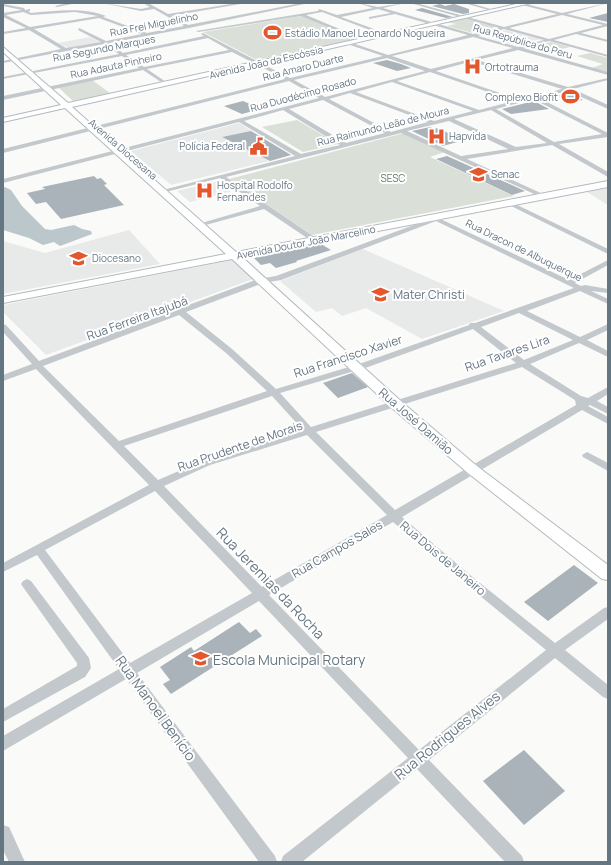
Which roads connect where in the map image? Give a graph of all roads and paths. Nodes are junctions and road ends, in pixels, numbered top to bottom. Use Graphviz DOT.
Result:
graph roads {
  1 [pos="15,3"];
  2 [pos="74,3"];
  3 [pos="104,3"];
  4 [pos="145,3"];
  5 [pos="244,3"];
  6 [pos="307,3"];
  7 [pos="360,3"];
  8 [pos="403,3"];
  9 [pos="412,3"];
  10 [pos="466,3"];
  11 [pos="522,3"];
  12 [pos="607,3"];
  13 [pos="302,4"];
  14 [pos="5,5"];
  15 [pos="269,5"];
  16 [pos="54,6"];
  17 [pos="199,6"];
  18 [pos="42,8"];
  19 [pos="155,8"];
  20 [pos="279,8"];
  21 [pos="378,8"];
  22 [pos="25,10"];
  23 [pos="206,10"];
  24 [pos="492,10"];
  25 [pos="324,11"];
  26 [pos="396,13"];
  27 [pos="562,14"];
  28 [pos="3,15"];
  29 [pos="168,15"];
  30 [pos="301,15"];
  31 [pos="338,16"];
  32 [pos="103,17"];
  33 [pos="463,17"];
  34 [pos="370,18"];
  35 [pos="432,24"];
  36 [pos="608,25"];
  37 [pos="188,26"];
  38 [pos="504,28"];
  39 [pos="31,29"];
  40 [pos="79,29"];
  41 [pos="198,31"];
  42 [pos="3,33"];
  43 [pos="578,33"];
  44 [pos="147,34"];
  45 [pos="383,34"];
  46 [pos="472,35"];
  47 [pos="208,37"];
  48 [pos="360,39"];
  49 [pos="549,40"];
  50 [pos="608,40"];
  51 [pos="105,42"];
  52 [pos="3,43"];
  53 [pos="348,43"];
  54 [pos="517,48"];
  55 [pos="3,49"];
  56 [pos="65,50"];
  57 [pos="233,50"];
  58 [pos="123,54"];
  59 [pos="386,56"];
  60 [pos="608,56"];
  61 [pos="17,59"];
  62 [pos="474,59"];
  63 [pos="3,62"];
  64 [pos="256,63"];
  65 [pos="144,68"];
  66 [pos="430,71"];
  67 [pos="32,72"];
  68 [pos="608,74"];
  69 [pos="3,78"];
  70 [pos="289,80"];
  71 [pos="608,80"];
  72 [pos="393,81"];
  73 [pos="164,83"];
  74 [pos="50,88"];
  75 [pos="571,89"];
  76 [pos="352,92"];
  77 [pos="3,98"];
  78 [pos="323,98"];
  79 [pos="537,99"];
  80 [pos="519,101"];
  81 [pos="69,105"];
  82 [pos="608,105"];
  83 [pos="494,108"];
  84 [pos="285,109"];
  85 [pos="477,111"];
  86 [pos="3,119"];
  87 [pos="451,120"];
  88 [pos="241,121"];
  89 [pos="433,123"];
  90 [pos="96,128"];
  91 [pos="402,131"];
  92 [pos="389,133"];
  93 [pos="608,136"];
  94 [pos="345,144"];
  95 [pos="557,144"];
  96 [pos="121,150"];
  97 [pos="516,150"];
  98 [pos="3,151"];
  99 [pos="299,156"];
  100 [pos="461,158"];
  101 [pos="608,172"];
  102 [pos="608,175"];
  103 [pos="223,178"];
  104 [pos="3,180"];
  105 [pos="608,184"];
  106 [pos="166,191"];
  107 [pos="544,196"];
  108 [pos="507,202"];
  109 [pos="263,205"];
  110 [pos="434,218"];
  111 [pos="202,223"];
  112 [pos="313,240"];
  113 [pos="608,252"];
  114 [pos="238,255"];
  115 [pos="608,262"];
  116 [pos="270,281"];
  117 [pos="570,284"];
  118 [pos="586,288"];
  119 [pos="608,291"];
  120 [pos="608,296"];
  121 [pos="3,300"];
  122 [pos="608,302"];
  123 [pos="519,310"];
  124 [pos="183,314"];
  125 [pos="473,325"];
  126 [pos="3,327"];
  127 [pos="608,327"];
  128 [pos="580,340"];
  129 [pos="608,354"];
  130 [pos="522,363"];
  131 [pos="38,366"];
  132 [pos="361,366"];
  133 [pos="3,378"];
  134 [pos="3,381"];
  135 [pos="608,390"];
  136 [pos="274,392"];
  137 [pos="403,402"];
  138 [pos="583,402"];
  139 [pos="608,411"];
  140 [pos="608,421"];
  141 [pos="310,433"];
  142 [pos="117,445"];
  143 [pos="587,455"];
  144 [pos="477,468"];
  145 [pos="608,468"];
  146 [pos="158,488"];
  147 [pos="394,516"];
  148 [pos="42,554"];
  149 [pos="608,562"];
  150 [pos="3,568"];
  151 [pos="608,574"];
  152 [pos="3,575"];
  153 [pos="27,584"];
  154 [pos="260,594"];
  155 [pos="608,612"];
  156 [pos="555,650"];
  157 [pos="129,670"];
  158 [pos="608,693"];
  159 [pos="3,716"];
  160 [pos="3,744"];
  161 [pos="418,758"];
  162 [pos="3,834"];
  163 [pos="17,862"];
  164 [pos="269,862"];
  165 [pos="289,862"];
  166 [pos="516,862"];
  1 -- 14 [label="street"];
  2 -- 16 [label="street"];
  3 -- 19 [label="street"];
  4 -- 19 [label="street"];
  5 -- 23 [label="street"];
  6 -- 13 [label="street, Rua Frei Miguelinho"];
  7 -- 21 [label="street, Rua República do Peru"];
  8 -- 21 [label="street"];
  9 -- 33 [label="street"];
  10 -- 24 [label="street"];
  11 -- 24 [label="street, Avenida João da Escóssia"];
  11 -- 27 [label="street"];
  11 -- 33 [label="street, Avenida João da Escóssia"];
  12 -- 27 [label="street, Rua Amaro Duarte"];
  13 -- 20 [label="street, Rua Frei Miguelinho"];
  13 -- 25 [label="street"];
  14 -- 22 [label="street"];
  15 -- 20 [label="street"];
  17 -- 23 [label="street"];
  18 -- 22 [label="street"];
  19 -- 29 [label="street"];
  20 -- 30 [label="street"];
  20 -- 37 [label="street, Rua Frei Miguelinho"];
  21 -- 26 [label="street, Rua República do Peru"];
  21 -- 31 [label="street"];
  22 -- 28 [label="street"];
  22 -- 32 [label="street"];
  23 -- 29 [label="street"];
  24 -- 33 [label="street, Avenida João da Escóssia"];
  25 -- 30 [label="street"];
  25 -- 31 [label="street"];
  26 -- 34 [label="street"];
  26 -- 35 [label="street, Rua República do Peru"];
  27 -- 36 [label="street"];
  27 -- 38 [label="street, Rua Amaro Duarte"];
  28 -- 39 [label="street"];
  29 -- 37 [label="street"];
  30 -- 41 [label="street"];
  30 -- 48 [label="street"];
  31 -- 45 [label="street"];
  32 -- 39 [label="street"];
  32 -- 44 [label="street"];
  33 -- 35 [label="street, Avenida João da Escóssia"];
  33 -- 38 [label="street"];
  35 -- 45 [label="street, Avenida João da Escóssia"];
  35 -- 46 [label="street, Rua República do Peru"];
  35 -- 53 [label="street, Avenida João da Escóssia"];
  36 -- 43 [label="street, Rua Duodécimo Rosado"];
  37 -- 41 [label="street"];
  37 -- 44 [label="street, Rua Frei Miguelinho"];
  38 -- 46 [label="street, Rua Amaro Duarte"];
  38 -- 49 [label="street"];
  39 -- 42 [label="street"];
  39 -- 56 [label="street"];
  40 -- 51 [label="street"];
  41 -- 47 [label="street"];
  43 -- 49 [label="street, Rua Duodécimo Rosado"];
  43 -- 50 [label="street"];
  44 -- 51 [label="street, Rua Frei Miguelinho"];
  45 -- 48 [label="street, Avenida João da Escóssia"];
  46 -- 54 [label="street, Rua República do Peru"];
  46 -- 59 [label="street, Rua Amaro Duarte"];
  47 -- 57 [label="street"];
  47 -- 58 [label="street, Rua Segundo Marques"];
  48 -- 64 [label="street, Avenida João da Escóssia"];
  49 -- 54 [label="street, Rua Duodécimo Rosado"];
  49 -- 60 [label="street"];
  51 -- 56 [label="street, Rua Frei Miguelinho"];
  51 -- 58 [label="street"];
  52 -- 61 [label="street, Avenida Diocesana"];
  53 -- 59 [label="street"];
  53 -- 64 [label="street, Avenida João da Escóssia"];
  54 -- 62 [label="street, Rua Duodécimo Rosado"];
  54 -- 68 [label="street, Rua República do Peru"];
  55 -- 61 [label="street, Avenida Diocesana"];
  56 -- 61 [label="street, Rua Frei Miguelinho"];
  57 -- 64 [label="street"];
  57 -- 65 [label="street, Rua Adauta Pinheiro"];
  58 -- 65 [label="street"];
  58 -- 67 [label="street, Rua Segundo Marques"];
  59 -- 66 [label="street"];
  59 -- 70 [label="street, Rua Amaro Duarte"];
  61 -- 63 [label="street, Rua Frei Miguelinho"];
  61 -- 67 [label="street, Avenida Diocesana"];
  62 -- 66 [label="street, Rua Duodécimo Rosado"];
  62 -- 75 [label="street"];
  64 -- 70 [label="street"];
  64 -- 73 [label="street, Avenida João da Escóssia"];
  64 -- 81 [label="street, Avenida João da Escóssia"];
  65 -- 73 [label="street"];
  65 -- 74 [label="street, Rua Adauta Pinheiro"];
  66 -- 72 [label="street, Rua Duodécimo Rosado"];
  66 -- 78 [label="street, Rua Duodécimo Rosado"];
  66 -- 80 [label="street"];
  67 -- 69 [label="street, Rua Segundo Marques"];
  67 -- 74 [label="street, Avenida Diocesana"];
  70 -- 78 [label="street"];
  70 -- 90 [label="street, Rua Amaro Duarte"];
  71 -- 75 [label="street, Rua Raimundo Leão de Moura"];
  72 -- 76 [label="street, Rua Duodécimo Rosado"];
  72 -- 85 [label="street"];
  73 -- 81 [label="street, Avenida João da Escóssia"];
  74 -- 77 [label="street, Rua Adauta Pinheiro"];
  74 -- 81 [label="street, Avenida Diocesana"];
  75 -- 79 [label="street, Rua Raimundo Leão de Moura"];
  75 -- 80 [label="street, Rua Raimundo Leão de Moura"];
  75 -- 82 [label="street"];
  76 -- 78 [label="street, Rua Duodécimo Rosado"];
  76 -- 89 [label="street"];
  78 -- 84 [label="street, Rua Duodécimo Rosado"];
  78 -- 92 [label="street"];
  78 -- 96 [label="street, Rua Duodécimo Rosado"];
  79 -- 83 [label="street, Rua Raimundo Leão de Moura"];
  79 -- 93 [label="street"];
  80 -- 83 [label="street, Rua Raimundo Leão de Moura"];
  81 -- 86 [label="street, Avenida João da Escóssia"];
  81 -- 90 [label="street, Avenida Diocesana"];
  83 -- 85 [label="street, Rua Raimundo Leão de Moura"];
  83 -- 87 [label="street, Rua Raimundo Leão de Moura"];
  83 -- 95 [label="street"];
  84 -- 88 [label="street, Rua Duodécimo Rosado"];
  84 -- 94 [label="street"];
  85 -- 89 [label="street, Rua Raimundo Leão de Moura"];
  87 -- 89 [label="street, Rua Raimundo Leão de Moura"];
  87 -- 97 [label="street"];
  88 -- 96 [label="street, Rua Duodécimo Rosado"];
  88 -- 99 [label="street"];
  89 -- 91 [label="street, Rua Raimundo Leão de Moura"];
  90 -- 96 [label="street, Avenida Diocesana"];
  90 -- 98 [label="street, Rua Amaro Duarte"];
  91 -- 92 [label="street, Rua Raimundo Leão de Moura"];
  91 -- 100 [label="street"];
  91 -- 103 [label="street, Rua Raimundo Leão de Moura"];
  92 -- 94 [label="street, Rua Raimundo Leão de Moura"];
  93 -- 95 [label="street"];
  94 -- 99 [label="street, Rua Raimundo Leão de Moura"];
  95 -- 97 [label="street"];
  95 -- 101 [label="street"];
  95 -- 102 [label="street"];
  96 -- 104 [label="street, Rua Duodécimo Rosado"];
  96 -- 106 [label="street, Avenida Diocesana"];
  97 -- 100 [label="street"];
  99 -- 106 [label="street, Rua Raimundo Leão de Moura"];
  100 -- 107 [label="street"];
  103 -- 106 [label="street, Rua Raimundo Leão de Moura"];
  103 -- 109 [label="street"];
  105 -- 107 [label="street, Avenida Doutor João Marcelino"];
  106 -- 111 [label="street, Avenida Diocesana"];
  107 -- 108 [label="street, Avenida Doutor João Marcelino"];
  108 -- 110 [label="street, Avenida Doutor João Marcelino"];
  108 -- 113 [label="street"];
  109 -- 111 [label="street"];
  109 -- 112 [label="street"];
  110 -- 112 [label="street, Avenida Doutor João Marcelino"];
  110 -- 116 [label="street, Rua Ferreira Itajubá"];
  110 -- 117 [label="street, Rua Dracon de Albuquerque"];
  111 -- 114 [label="street, Avenida Diocesana"];
  112 -- 114 [label="street, Avenida Doutor João Marcelino"];
  114 -- 116 [label="street, Rua José Damião"];
  114 -- 121 [label="street, Avenida Doutor João Marcelino"];
  115 -- 117 [label="street"];
  116 -- 124 [label="street, Rua Ferreira Itajubá"];
  116 -- 131 [label="street, Rua Ferreira Itajubá"];
  116 -- 132 [label="street, Rua José Damião"];
  117 -- 118 [label="street, Rua Dracon de Albuquerque"];
  118 -- 119 [label="street"];
  118 -- 120 [label="street, Rua Dracon de Albuquerque"];
  118 -- 122 [label="street, Rua Dracon de Albuquerque"];
  118 -- 123 [label="street, Rua Francisco Xavier"];
  123 -- 125 [label="street, Rua Francisco Xavier"];
  123 -- 128 [label="street"];
  124 -- 131 [label="street, Rua Ferreira Itajubá"];
  124 -- 136 [label="street, Rua Dois de Janeiro"];
  125 -- 130 [label="street"];
  125 -- 132 [label="street, Rua Francisco Xavier"];
  126 -- 131 [label="street, Rua Jeremias da Rocha"];
  127 -- 128 [label="street, Rua Tavares Lira"];
  128 -- 129 [label="street"];
  128 -- 130 [label="street, Rua Tavares Lira"];
  130 -- 137 [label="street, Rua Tavares Lira"];
  130 -- 138 [label="street"];
  131 -- 133 [label="street, Rua Ferreira Itajubá"];
  131 -- 134 [label="street, Rua Ferreira Itajubá"];
  131 -- 142 [label="street, Rua Jeremias da Rocha"];
  132 -- 136 [label="street, Rua Francisco Xavier"];
  132 -- 137 [label="street, Rua José Damião"];
  135 -- 138 [label="street, Rua Campos Sales"];
  136 -- 141 [label="street, Rua Dois de Janeiro"];
  136 -- 142 [label="street, Rua Francisco Xavier"];
  137 -- 141 [label="street, Rua Prudente de Morais"];
  137 -- 144 [label="street, Rua José Damião"];
  138 -- 139 [label="street"];
  138 -- 140 [label="street"];
  138 -- 144 [label="street, Rua Campos Sales"];
  141 -- 146 [label="street, Rua Prudente de Morais"];
  141 -- 147 [label="street, Rua Dois de Janeiro"];
  142 -- 146 [label="street, Rua Jeremias da Rocha"];
  143 -- 145 [label="street"];
  144 -- 147 [label="street, Rua Campos Sales"];
  144 -- 149 [label="street, Rua José Damião"];
  144 -- 151 [label="street, Rua José Damião"];
  146 -- 148 [label="street, Rua Prudente de Morais"];
  146 -- 150 [label="street, Rua Prudente de Morais"];
  146 -- 154 [label="street, Rua Jeremias da Rocha"];
  147 -- 154 [label="street, Rua Campos Sales"];
  147 -- 156 [label="street, Rua Dois de Janeiro"];
  148 -- 152 [label="street, Rua Prudente de Morais"];
  148 -- 157 [label="street, Rua Manoel Benício"];
  153 -- 159 [label="street"];
  154 -- 157 [label="street, Rua Campos Sales"];
  154 -- 161 [label="street, Rua Jeremias da Rocha"];
  155 -- 156 [label="street, Rua Rodrigues Alves"];
  156 -- 158 [label="street, Rua Dois de Janeiro"];
  156 -- 161 [label="street, Rua Rodrigues Alves"];
  157 -- 160 [label="street, Rua Campos Sales"];
  157 -- 164 [label="street, Rua Manoel Benício"];
  161 -- 165 [label="street, Rua Rodrigues Alves"];
  161 -- 166 [label="street, Rua Jeremias da Rocha"];
  162 -- 163 [label="street"];
}
